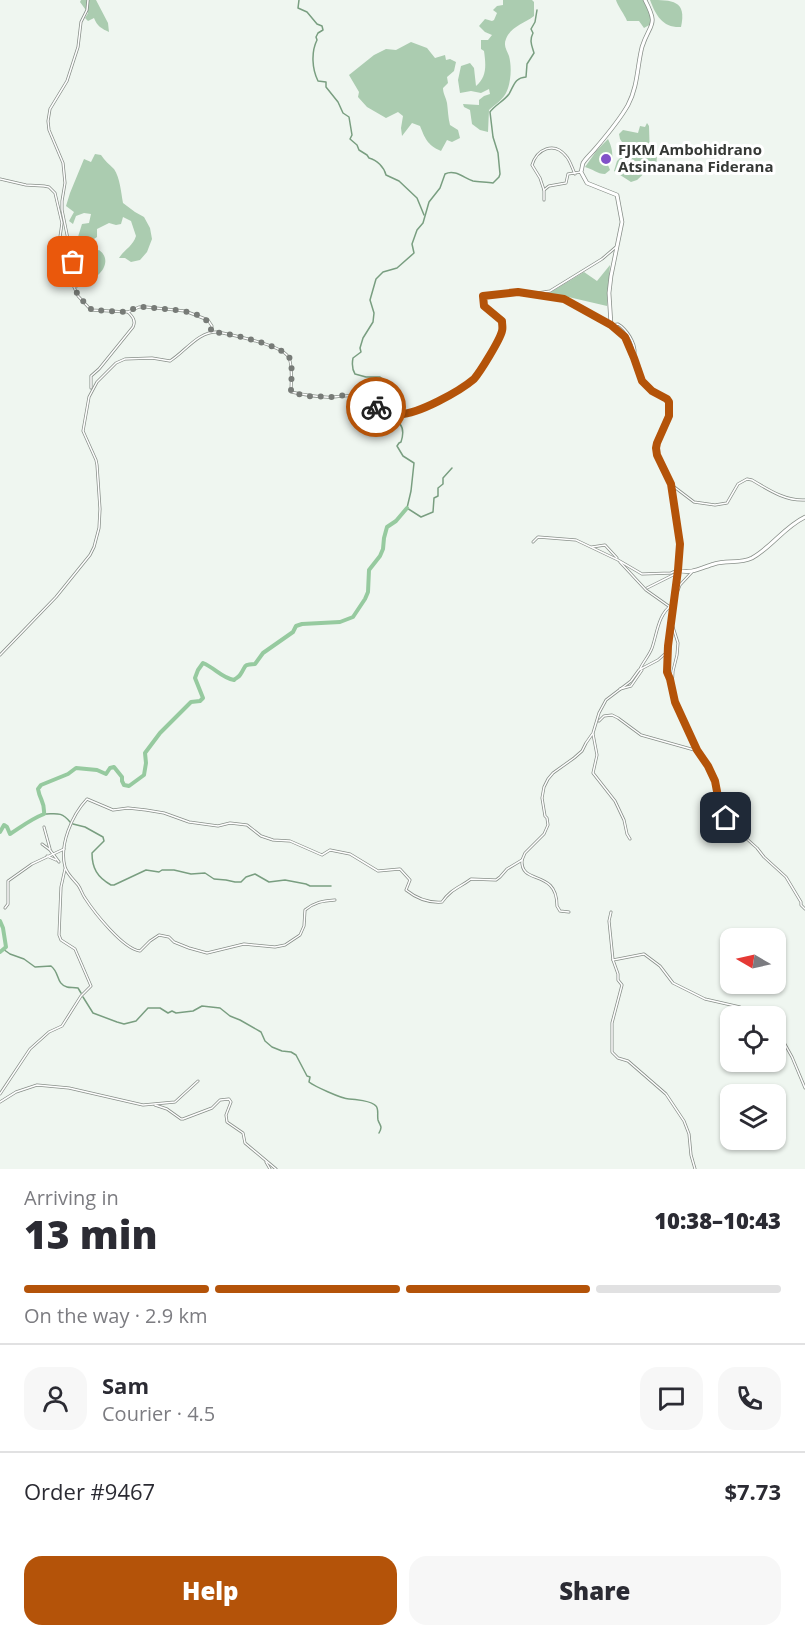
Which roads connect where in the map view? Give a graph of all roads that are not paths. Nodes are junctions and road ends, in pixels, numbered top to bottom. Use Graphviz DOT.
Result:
graph roads {
  1 [pos="88,0"];
  2 [pos="645,0"];
  3 [pos="581,172"];
  4 [pos="574,174"];
  5 [pos="0,179"];
  6 [pos="544,190"];
  7 [pos="544,200"];
  8 [pos="617,247"];
  9 [pos="75,288"];
  10 [pos="532,294"];
  11 [pos="128,312"];
  12 [pos="611,325"];
  13 [pos="211,332"];
  14 [pos="91,392"];
  15 [pos="671,484"];
  16 [pos="805,500"];
  17 [pos="805,517"];
  18 [pos="533,542"];
  19 [pos="591,547"];
  20 [pos="618,560"];
  21 [pos="695,570"];
  22 [pos="678,571"];
  23 [pos="645,589"];
  24 [pos="674,601"];
  25 [pos="673,605"];
  26 [pos="670,607"];
  27 [pos="671,622"];
  28 [pos="671,626"];
  29 [pos="670,639"];
  30 [pos="668,642"];
  31 [pos="667,652"];
  32 [pos="0,655"];
  33 [pos="641,670"];
  34 [pos="672,687"];
  35 [pos="597,722"];
  36 [pos="593,733"];
  37 [pos="699,751"];
  38 [pos="44,827"];
  39 [pos="630,839"];
  40 [pos="42,844"];
  41 [pos="64,849"];
  42 [pos="50,850"];
  43 [pos="54,854"];
  44 [pos="47,856"];
  45 [pos="522,860"];
  46 [pos="59,862"];
  47 [pos="65,867"];
  48 [pos="335,900"];
  49 [pos="5,908"];
  50 [pos="805,909"];
  51 [pos="569,912"];
  52 [pos="610,912"];
  53 [pos="613,960"];
  54 [pos="736,1006"];
  55 [pos="786,1046"];
  56 [pos="198,1081"];
  57 [pos="805,1088"];
  58 [pos="0,1094"];
  59 [pos="0,1102"];
  60 [pos="153,1105"];
  61 [pos="266,1160"];
  62 [pos="270,1169"];
  63 [pos="276,1169"];
  64 [pos="695,1169"];
  1 -- 9 [label="street"];
  2 -- 3 [label="street"];
  3 -- 4 [label="street"];
  3 -- 8 [label="street"];
  4 -- 6 [label="street"];
  4 -- 6 [label="street"];
  5 -- 9 [label="street"];
  6 -- 7 [label="street"];
  8 -- 10 [label="street"];
  8 -- 12 [label="street"];
  9 -- 11 [label="street"];
  10 -- 12 [label="street"];
  10 -- 13 [label="street"];
  11 -- 13 [label="street"];
  11 -- 14 [label="street"];
  12 -- 15 [label="street"];
  13 -- 14 [label="street"];
  14 -- 32 [label="street"];
  15 -- 16 [label="street"];
  15 -- 22 [label="street"];
  17 -- 21 [label="street"];
  18 -- 19 [label="street"];
  19 -- 20 [label="street"];
  19 -- 20 [label="street"];
  20 -- 22 [label="street"];
  20 -- 23 [label="street"];
  21 -- 22 [label="street"];
  21 -- 24 [label="street"];
  22 -- 23 [label="street"];
  22 -- 24 [label="street"];
  23 -- 26 [label="street"];
  24 -- 25 [label="street"];
  25 -- 26 [label="street"];
  25 -- 27 [label="street"];
  26 -- 33 [label="street"];
  27 -- 28 [label="street"];
  27 -- 34 [label="street"];
  28 -- 29 [label="street"];
  28 -- 30 [label="street"];
  29 -- 30 [label="street"];
  29 -- 31 [label="street"];
  30 -- 31 [label="street"];
  31 -- 33 [label="street"];
  31 -- 34 [label="street"];
  33 -- 35 [label="street"];
  34 -- 37 [label="street"];
  35 -- 36 [label="street"];
  35 -- 37 [label="street"];
  36 -- 39 [label="street"];
  36 -- 45 [label="street"];
  37 -- 50 [label="street"];
  38 -- 42 [label="street"];
  40 -- 42 [label="street"];
  41 -- 43 [label="street"];
  41 -- 45 [label="street"];
  41 -- 47 [label="street"];
  42 -- 43 [label="street"];
  43 -- 44 [label="street"];
  43 -- 46 [label="street"];
  44 -- 46 [label="street"];
  44 -- 49 [label="street"];
  45 -- 51 [label="street"];
  46 -- 47 [label="street"];
  47 -- 48 [label="street"];
  47 -- 58 [label="street"];
  52 -- 53 [label="street"];
  53 -- 54 [label="street"];
  53 -- 64 [label="street"];
  55 -- 57 [label="street"];
  56 -- 60 [label="street"];
  59 -- 60 [label="street"];
  60 -- 61 [label="street"];
  61 -- 62 [label="street"];
  61 -- 63 [label="street"];
}
